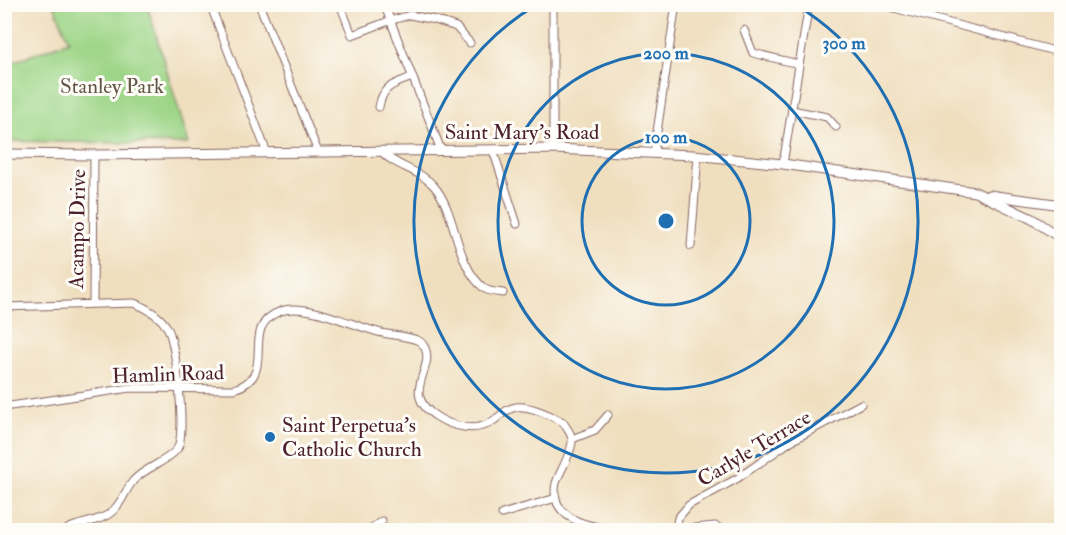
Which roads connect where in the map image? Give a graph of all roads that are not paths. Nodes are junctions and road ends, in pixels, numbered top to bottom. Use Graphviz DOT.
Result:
graph roads {
  1 [pos="210,4"];
  2 [pos="259,4"];
  3 [pos="340,4"];
  4 [pos="384,4"];
  5 [pos="553,4"];
  6 [pos="676,4"];
  7 [pos="809,4"];
  8 [pos="879,4"];
  9 [pos="390,21"];
  10 [pos="744,30"];
  11 [pos="470,43"];
  12 [pos="1062,53"];
  13 [pos="798,64"];
  14 [pos="412,77"];
  15 [pos="379,107"];
  16 [pos="792,110"];
  17 [pos="836,127"];
  18 [pos="553,149"];
  19 [pos="441,150"];
  20 [pos="493,150"];
  21 [pos="381,151"];
  22 [pos="318,152"];
  23 [pos="654,152"];
  24 [pos="267,153"];
  25 [pos="4,154"];
  26 [pos="94,155"];
  27 [pos="698,155"];
  28 [pos="783,164"];
  29 [pos="975,192"];
  30 [pos="1062,205"];
  31 [pos="517,224"];
  32 [pos="1062,239"];
  33 [pos="691,246"];
  34 [pos="503,293"];
  35 [pos="93,303"];
  36 [pos="4,307"];
  37 [pos="178,387"];
  38 [pos="861,404"];
  39 [pos="4,406"];
  40 [pos="608,416"];
  41 [pos="572,439"];
  42 [pos="556,498"];
  43 [pos="502,514"];
  44 [pos="382,521"];
  45 [pos="674,530"];
  46 [pos="66,531"];
  47 [pos="369,531"];
  48 [pos="617,531"];
  49 [pos="724,531"];
  1 -- 24 [label="street"];
  2 -- 22 [label="street"];
  3 -- 9 [label="street"];
  4 -- 9 [label="street"];
  5 -- 18 [label="street"];
  6 -- 23 [label="street"];
  7 -- 13 [label="street"];
  8 -- 12 [label="street"];
  9 -- 11 [label="street"];
  9 -- 14 [label="street"];
  10 -- 13 [label="street"];
  13 -- 16 [label="street"];
  14 -- 15 [label="street"];
  14 -- 19 [label="street"];
  16 -- 17 [label="street"];
  16 -- 28 [label="street"];
  18 -- 20 [label="street, Saint Mary's Road"];
  18 -- 23 [label="street, Saint Mary's Road"];
  19 -- 20 [label="street, Saint Mary's Road"];
  19 -- 21 [label="street, Saint Mary's Road"];
  20 -- 31 [label="street"];
  21 -- 22 [label="street, Saint Mary's Road"];
  21 -- 34 [label="street"];
  22 -- 24 [label="street, Saint Mary's Road"];
  23 -- 27 [label="street, Saint Mary's Road"];
  24 -- 26 [label="street, Saint Mary's Road"];
  25 -- 26 [label="street, Saint Mary's Road"];
  26 -- 35 [label="street, Acampo Drive"];
  27 -- 28 [label="street, Saint Mary's Road"];
  27 -- 33 [label="street"];
  28 -- 29 [label="street, Saint Mary's Road"];
  29 -- 30 [label="street"];
  29 -- 32 [label="street, Saint Mary's Road"];
  35 -- 36 [label="street"];
  35 -- 37 [label="street"];
  37 -- 39 [label="street, Hamlin Road"];
  37 -- 41 [label="street, Hamlin Road"];
  37 -- 46 [label="street"];
  38 -- 45 [label="street, Carlyle Terrace"];
  40 -- 41 [label="street"];
  41 -- 42 [label="street"];
  42 -- 43 [label="street"];
  42 -- 48 [label="street"];
  44 -- 47 [label="street"];
  45 -- 49 [label="street"];
}
